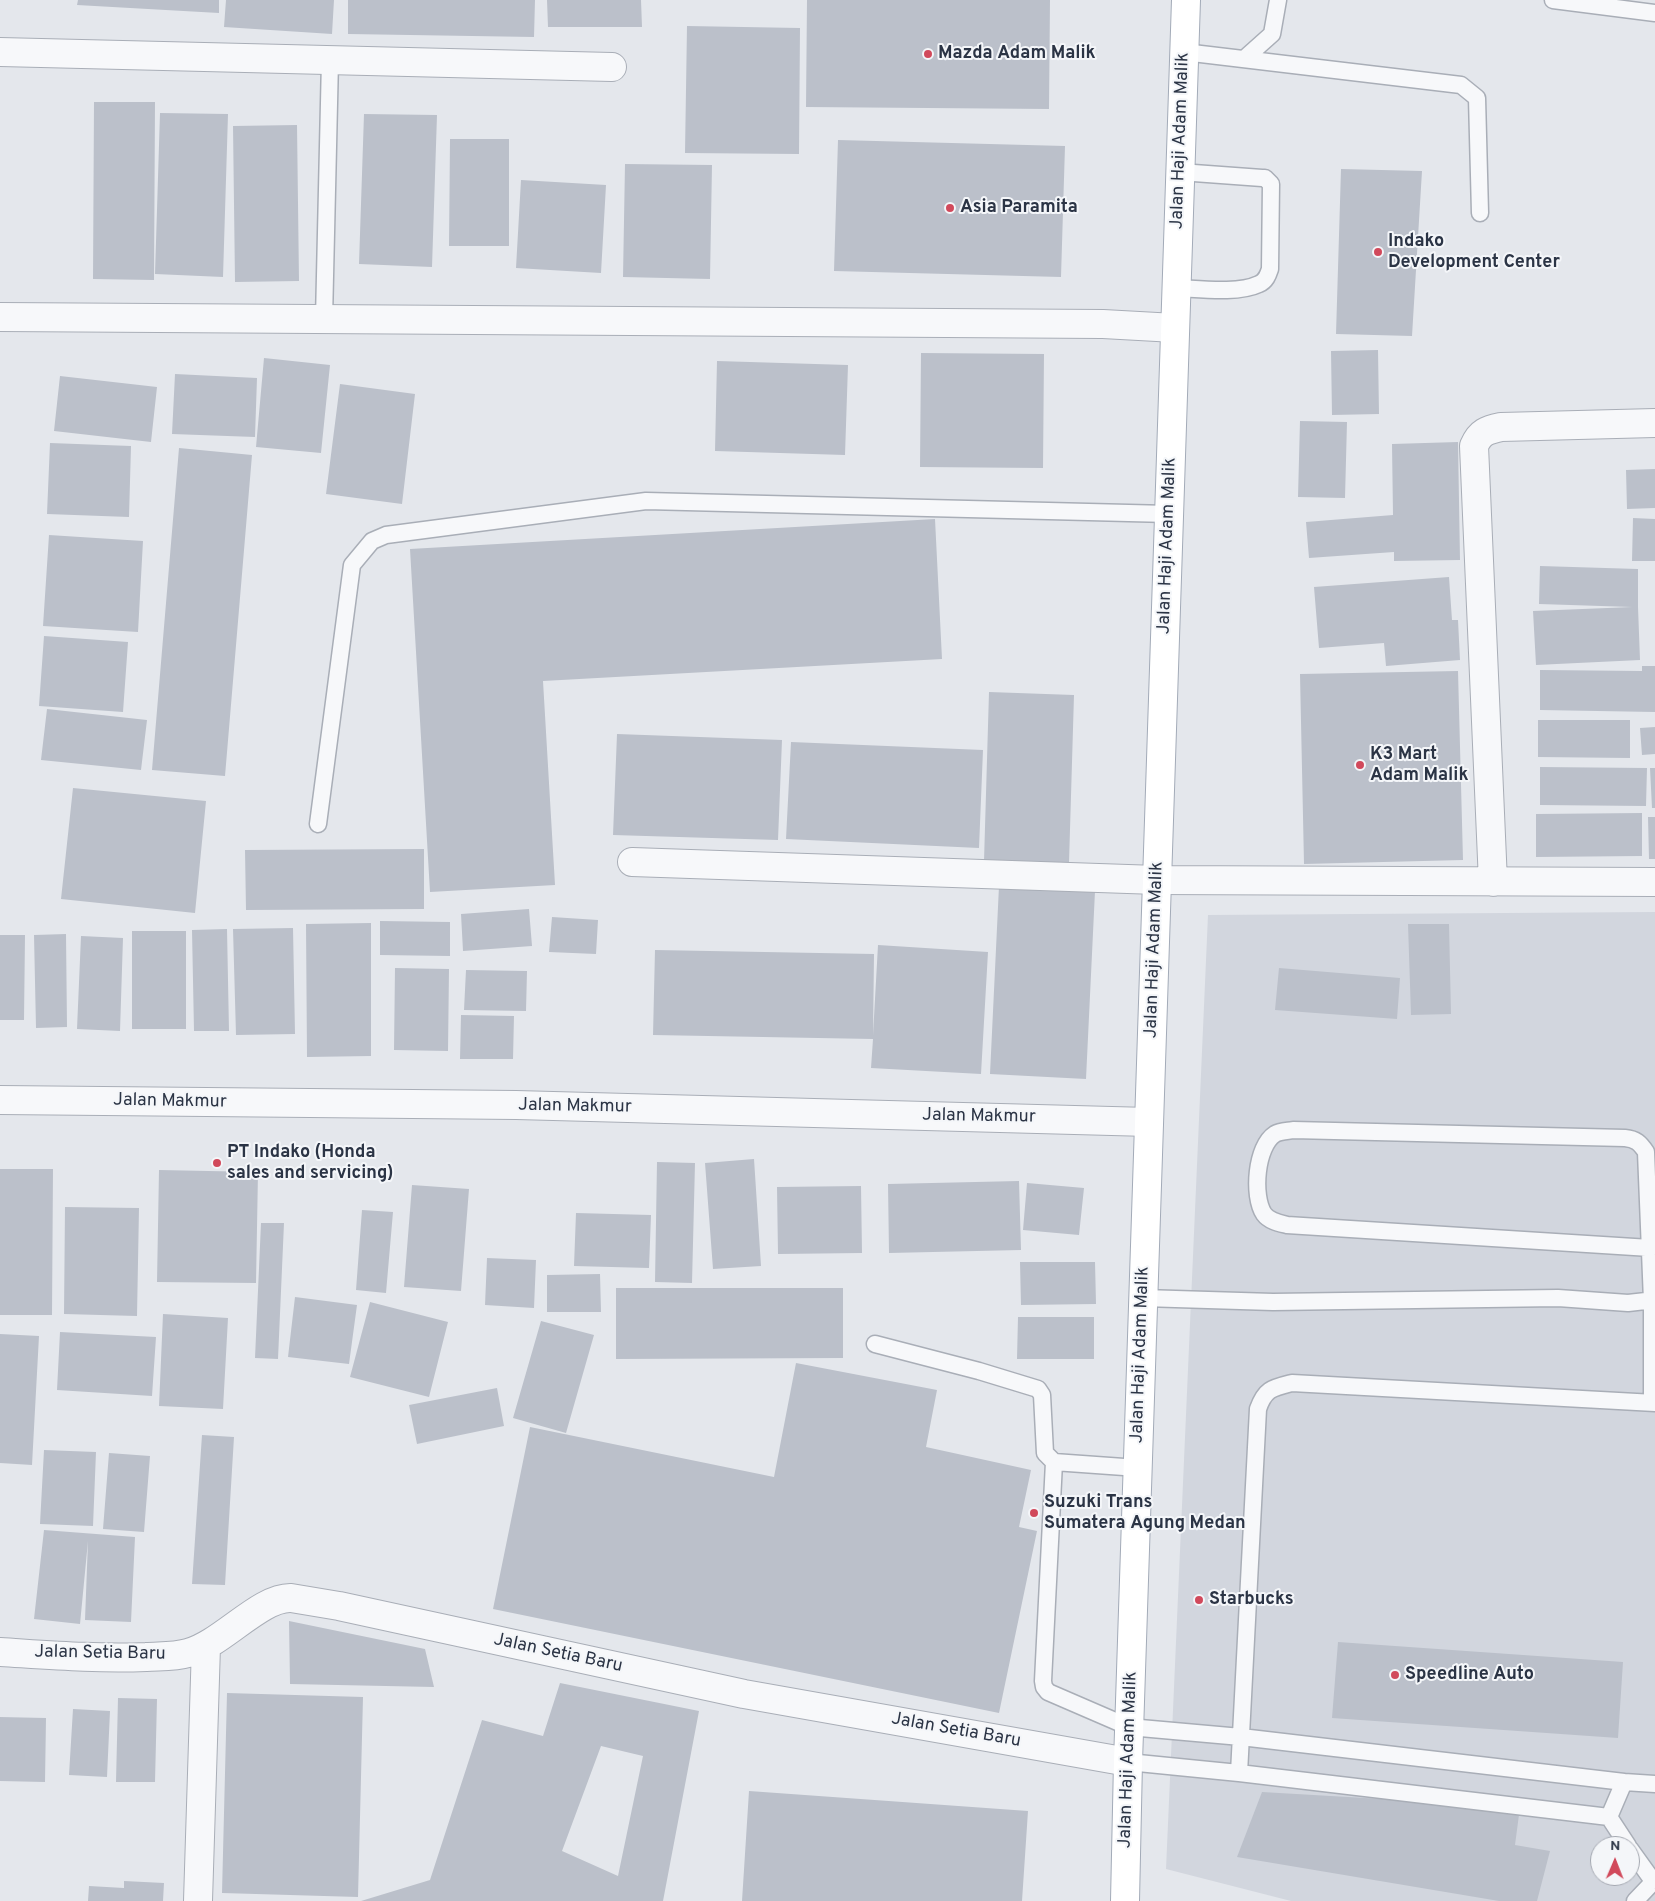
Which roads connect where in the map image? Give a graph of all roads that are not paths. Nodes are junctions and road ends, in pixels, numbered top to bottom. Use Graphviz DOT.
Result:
graph roads {
  1 [pos="1186,0"];
  2 [pos="1278,0"];
  3 [pos="1553,0"];
  4 [pos="1655,12"];
  5 [pos="0,52"];
  6 [pos="1184,52"];
  7 [pos="1244,59"];
  8 [pos="330,60"];
  9 [pos="612,67"];
  10 [pos="1180,172"];
  11 [pos="1480,213"];
  12 [pos="1176,288"];
  13 [pos="0,318"];
  14 [pos="324,319"];
  15 [pos="1175,328"];
  16 [pos="1655,423"];
  17 [pos="1169,514"];
  18 [pos="318,824"];
  19 [pos="632,862"];
  20 [pos="1157,880"];
  21 [pos="1494,882"];
  22 [pos="1655,882"];
  23 [pos="0,1100"];
  24 [pos="1149,1122"];
  25 [pos="1650,1248"];
  26 [pos="1143,1298"];
  27 [pos="1654,1301"];
  28 [pos="875,1344"];
  29 [pos="1654,1403"];
  30 [pos="1054,1462"];
  31 [pos="1138,1468"];
  32 [pos="206,1646"];
  33 [pos="0,1652"];
  34 [pos="1129,1727"];
  35 [pos="1241,1738"];
  36 [pos="1128,1762"];
  37 [pos="1239,1773"];
  38 [pos="1624,1782"];
  39 [pos="1655,1784"];
  40 [pos="1609,1817"];
  41 [pos="1622,1836"];
  42 [pos="1640,1862"];
  43 [pos="1654,1880"];
  44 [pos="198,1901"];
  45 [pos="1125,1901"];
  46 [pos="1635,1901"];
  1 -- 6 [label="main road, Jalan Haji Adam Malik"];
  2 -- 7 [label="lane"];
  3 -- 4 [label="lane"];
  5 -- 8 [label="street"];
  6 -- 7 [label="lane"];
  6 -- 10 [label="main road, Jalan Haji Adam Malik"];
  7 -- 11 [label="lane"];
  8 -- 9 [label="street"];
  8 -- 14 [label="lane"];
  10 -- 12 [label="main road, Jalan Haji Adam Malik"];
  10 -- 12 [label="lane"];
  12 -- 15 [label="main road, Jalan Haji Adam Malik"];
  13 -- 14 [label="street"];
  14 -- 15 [label="street"];
  15 -- 17 [label="main road, Jalan Haji Adam Malik"];
  16 -- 21 [label="street"];
  17 -- 18 [label="lane"];
  17 -- 20 [label="main road, Jalan Haji Adam Malik"];
  19 -- 20 [label="street"];
  20 -- 21 [label="street"];
  20 -- 24 [label="main road, Jalan Haji Adam Malik"];
  21 -- 22 [label="street"];
  23 -- 24 [label="street, Jalan Makmur"];
  24 -- 26 [label="main road, Jalan Haji Adam Malik"];
  25 -- 25 [label="lane"];
  25 -- 27 [label="lane"];
  26 -- 27 [label="lane"];
  26 -- 31 [label="main road, Jalan Haji Adam Malik"];
  27 -- 29 [label="lane"];
  28 -- 30 [label="lane"];
  29 -- 35 [label="lane"];
  30 -- 31 [label="lane"];
  30 -- 34 [label="lane"];
  31 -- 34 [label="main road, Jalan Haji Adam Malik"];
  32 -- 33 [label="street, Jalan Setia Baru"];
  32 -- 36 [label="street, Jalan Setia Baru"];
  32 -- 44 [label="street"];
  34 -- 35 [label="lane"];
  34 -- 36 [label="main road, Jalan Haji Adam Malik"];
  35 -- 37 [label="lane"];
  35 -- 38 [label="lane"];
  36 -- 37 [label="lane"];
  36 -- 45 [label="main road, Jalan Haji Adam Malik"];
  37 -- 40 [label="lane"];
  38 -- 39 [label="lane"];
  38 -- 40 [label="lane"];
  40 -- 41 [label="lane"];
  42 -- 43 [label="lane"];
  43 -- 46 [label="lane"];
}
